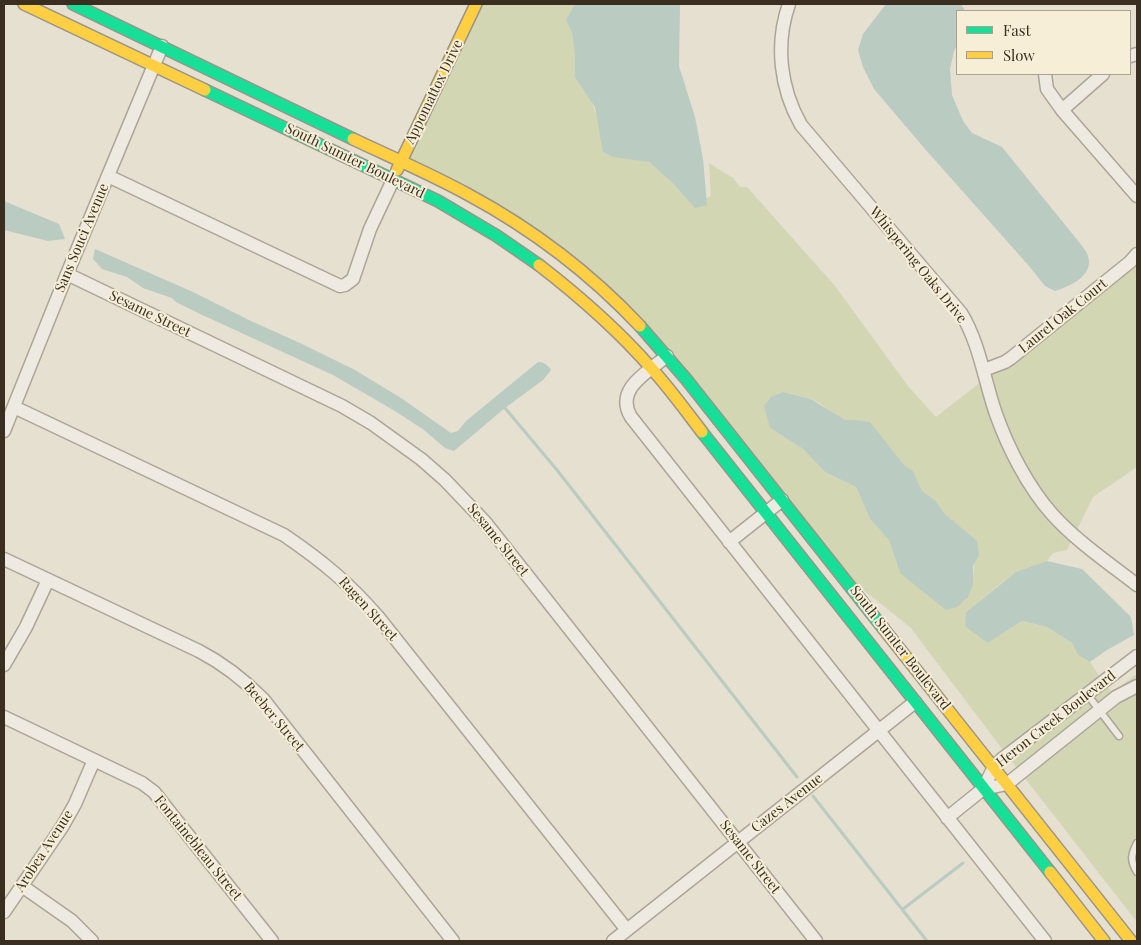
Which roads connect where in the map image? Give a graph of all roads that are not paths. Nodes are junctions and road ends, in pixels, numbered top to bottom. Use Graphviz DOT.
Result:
graph roads {
  1 [pos="24,4"];
  2 [pos="73,4"];
  3 [pos="476,4"];
  4 [pos="789,4"];
  5 [pos="162,46"];
  6 [pos="154,65"];
  7 [pos="1045,75"];
  8 [pos="1102,75"];
  9 [pos="1062,110"];
  10 [pos="401,161"];
  11 [pos="108,176"];
  12 [pos="392,180"];
  13 [pos="1137,196"];
  14 [pos="1137,254"];
  15 [pos="67,274"];
  16 [pos="667,356"];
  17 [pos="652,369"];
  18 [pos="984,370"];
  19 [pos="14,407"];
  20 [pos="4,431"];
  21 [pos="782,500"];
  22 [pos="766,513"];
  23 [pos="729,542"];
  24 [pos="4,559"];
  25 [pos="48,580"];
  26 [pos="1137,585"];
  27 [pos="1137,656"];
  28 [pos="4,665"];
  29 [pos="1137,686"];
  30 [pos="1087,694"];
  31 [pos="915,702"];
  32 [pos="1099,710"];
  33 [pos="4,716"];
  34 [pos="878,731"];
  35 [pos="1118,736"];
  36 [pos="94,760"];
  37 [pos="994,767"];
  38 [pos="1007,784"];
  39 [pos="983,789"];
  40 [pos="947,818"];
  41 [pos="738,842"];
  42 [pos="1137,843"];
  43 [pos="1137,872"];
  44 [pos="22,886"];
  45 [pos="4,912"];
  46 [pos="627,930"];
  47 [pos="1137,938"];
  48 [pos="92,941"];
  49 [pos="272,941"];
  50 [pos="453,941"];
  51 [pos="613,941"];
  52 [pos="816,941"];
  53 [pos="1045,941"];
  54 [pos="1104,941"];
  55 [pos="1132,941"];
  1 -- 6 [label="main road, South Sumter Boulevard"];
  2 -- 5 [label="main road, South Sumter Boulevard"];
  3 -- 10 [label="main road, Appomattox Drive"];
  4 -- 18 [label="street, Whispering Oaks Drive"];
  5 -- 6 [label="street, Sans Souci Avenue"];
  5 -- 10 [label="main road, South Sumter Boulevard"];
  6 -- 11 [label="street, Sans Souci Avenue"];
  6 -- 12 [label="main road, South Sumter Boulevard"];
  7 -- 9 [label="street"];
  8 -- 9 [label="street"];
  9 -- 13 [label="street"];
  10 -- 12 [label="main road, Appomattox Drive"];
  10 -- 16 [label="main road, South Sumter Boulevard"];
  11 -- 12 [label="street"];
  11 -- 15 [label="street, Sans Souci Avenue"];
  12 -- 17 [label="main road, South Sumter Boulevard"];
  14 -- 18 [label="street, Laurel Oak Court"];
  15 -- 19 [label="street, Sans Souci Avenue"];
  15 -- 41 [label="street, Sesame Street"];
  16 -- 17 [label="street"];
  16 -- 21 [label="main road, South Sumter Boulevard"];
  17 -- 22 [label="main road, South Sumter Boulevard"];
  17 -- 23 [label="street"];
  18 -- 26 [label="street, Whispering Oaks Drive"];
  19 -- 20 [label="street, Sans Souci Avenue"];
  19 -- 46 [label="street, Ragen Street"];
  21 -- 22 [label="street"];
  21 -- 37 [label="main road, South Sumter Boulevard"];
  22 -- 23 [label="street"];
  22 -- 31 [label="main road, South Sumter Boulevard"];
  23 -- 34 [label="street"];
  24 -- 25 [label="street, Beeber Street"];
  25 -- 28 [label="street"];
  25 -- 50 [label="street, Beeber Street"];
  27 -- 30 [label="street, Heron Creek Boulevard"];
  29 -- 32 [label="street, Heron Creek Boulevard"];
  30 -- 32 [label="lane"];
  30 -- 37 [label="street, Heron Creek Boulevard"];
  31 -- 34 [label="street, Cazes Avenue"];
  31 -- 39 [label="main road, South Sumter Boulevard"];
  32 -- 35 [label="lane"];
  32 -- 38 [label="street, Heron Creek Boulevard"];
  33 -- 36 [label="street, Fontainebleau Street"];
  34 -- 40 [label="street"];
  34 -- 41 [label="street, Cazes Avenue"];
  36 -- 44 [label="street, Arobea Avenue"];
  36 -- 49 [label="street, Fontainebleau Street"];
  37 -- 38 [label="main road, South Sumter Boulevard"];
  37 -- 39 [label="street, Heron Creek Boulevard"];
  38 -- 39 [label="street, Heron Creek Boulevard"];
  38 -- 55 [label="main road, South Sumter Boulevard"];
  39 -- 40 [label="street, Heron Creek Boulevard"];
  39 -- 54 [label="main road, South Sumter Boulevard"];
  40 -- 53 [label="street"];
  41 -- 46 [label="street, Cazes Avenue"];
  41 -- 52 [label="street, Sesame Street"];
  42 -- 43 [label="lane"];
  44 -- 45 [label="street, Arobea Avenue"];
  44 -- 48 [label="street"];
  46 -- 51 [label="street, Cazes Avenue"];
  47 -- 55 [label="lane"];
}
